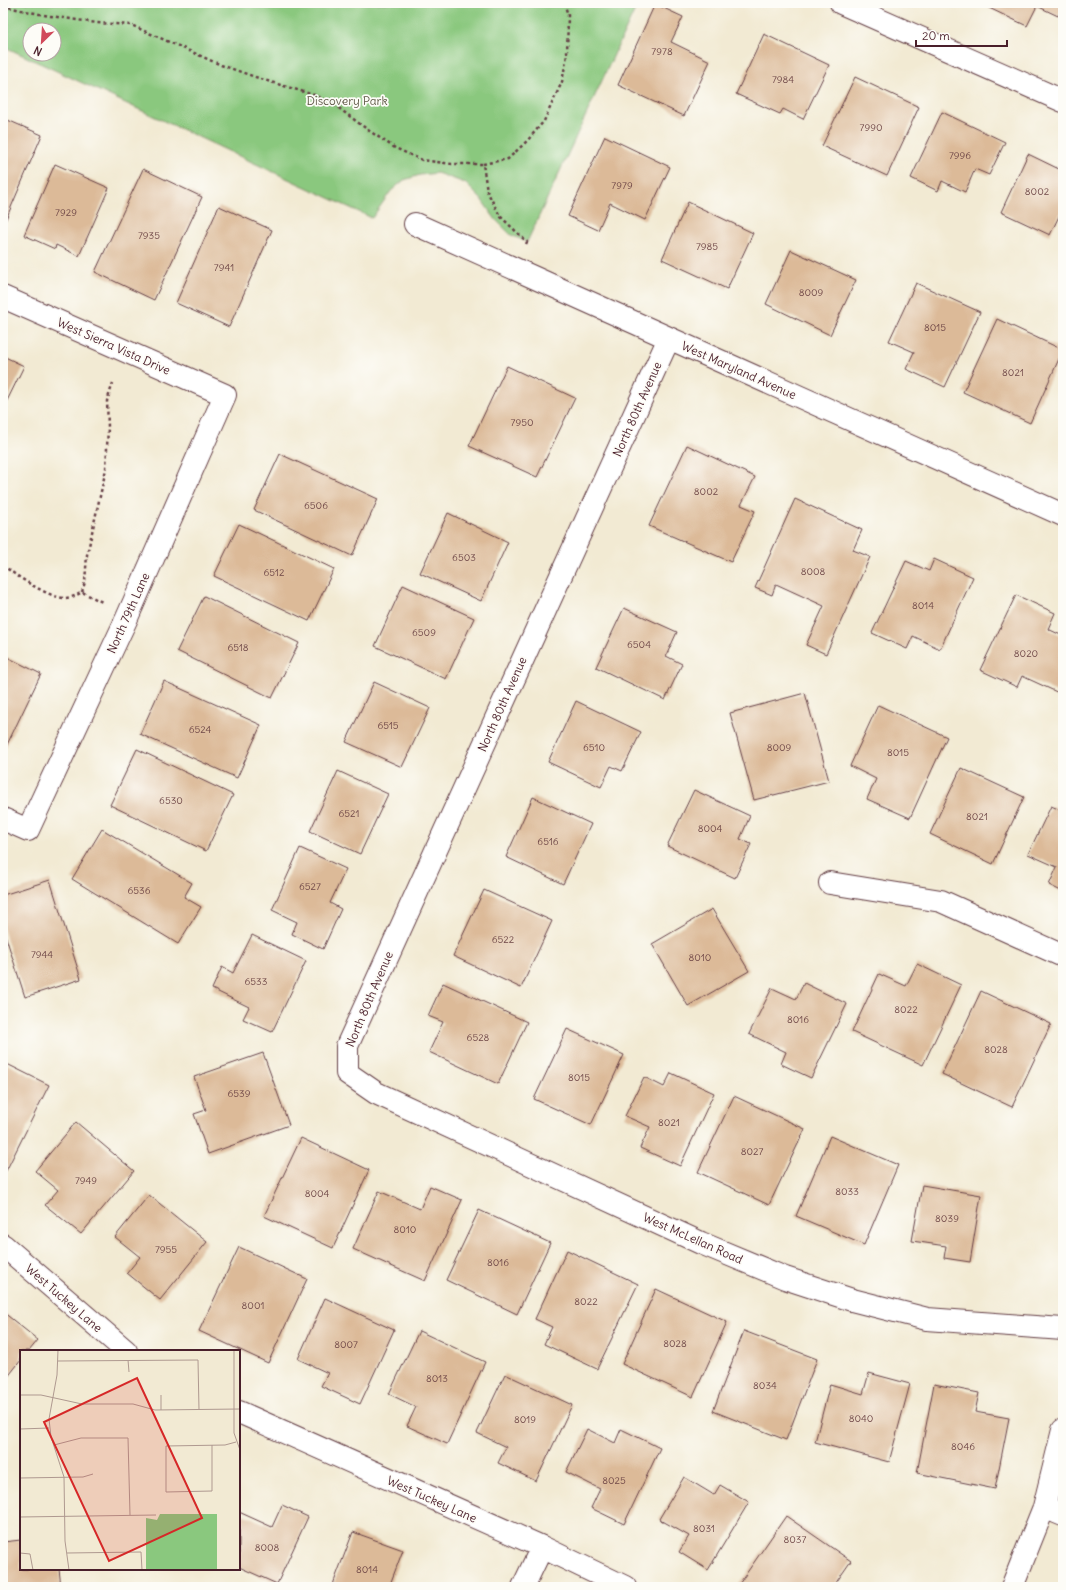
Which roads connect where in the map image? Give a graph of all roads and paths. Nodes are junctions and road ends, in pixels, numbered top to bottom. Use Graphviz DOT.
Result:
graph roads {
  1 [pos="564,3"];
  2 [pos="841,3"];
  3 [pos="3,6"];
  4 [pos="1063,101"];
  5 [pos="483,164"];
  6 [pos="415,224"];
  7 [pos="515,269"];
  8 [pos="3,296"];
  9 [pos="669,338"];
  10 [pos="113,383"];
  11 [pos="225,395"];
  12 [pos="1063,515"];
  13 [pos="3,566"];
  14 [pos="82,592"];
  15 [pos="103,609"];
  16 [pos="3,819"];
  17 [pos="830,883"];
  18 [pos="1063,956"];
  19 [pos="347,1073"];
  20 [pos="3,1245"];
  21 [pos="1063,1329"];
  22 [pos="124,1350"];
  23 [pos="240,1412"];
  24 [pos="1063,1430"];
  25 [pos="1054,1511"];
  26 [pos="542,1547"];
  27 [pos="523,1587"];
  28 [pos="625,1587"];
  29 [pos="1012,1587"];
  1 -- 5 [label="path"];
  2 -- 4 [label="street"];
  3 -- 5 [label="path"];
  5 -- 7 [label="path"];
  6 -- 7 [label="street, West Maryland Avenue"];
  7 -- 9 [label="street, West Maryland Avenue"];
  8 -- 11 [label="street, West Sierra Vista Drive"];
  9 -- 12 [label="street, West Maryland Avenue"];
  9 -- 19 [label="street, North 80th Avenue"];
  10 -- 14 [label="path"];
  11 -- 16 [label="street, North 79th Lane"];
  13 -- 14 [label="path"];
  14 -- 15 [label="path"];
  17 -- 18 [label="street"];
  19 -- 21 [label="street, West McLellan Road"];
  20 -- 22 [label="street, West Tuckey Lane"];
  23 -- 26 [label="street, West Tuckey Lane"];
  24 -- 25 [label="street"];
  25 -- 29 [label="street"];
  26 -- 27 [label="street"];
  26 -- 28 [label="street, West Tuckey Lane"];
}
